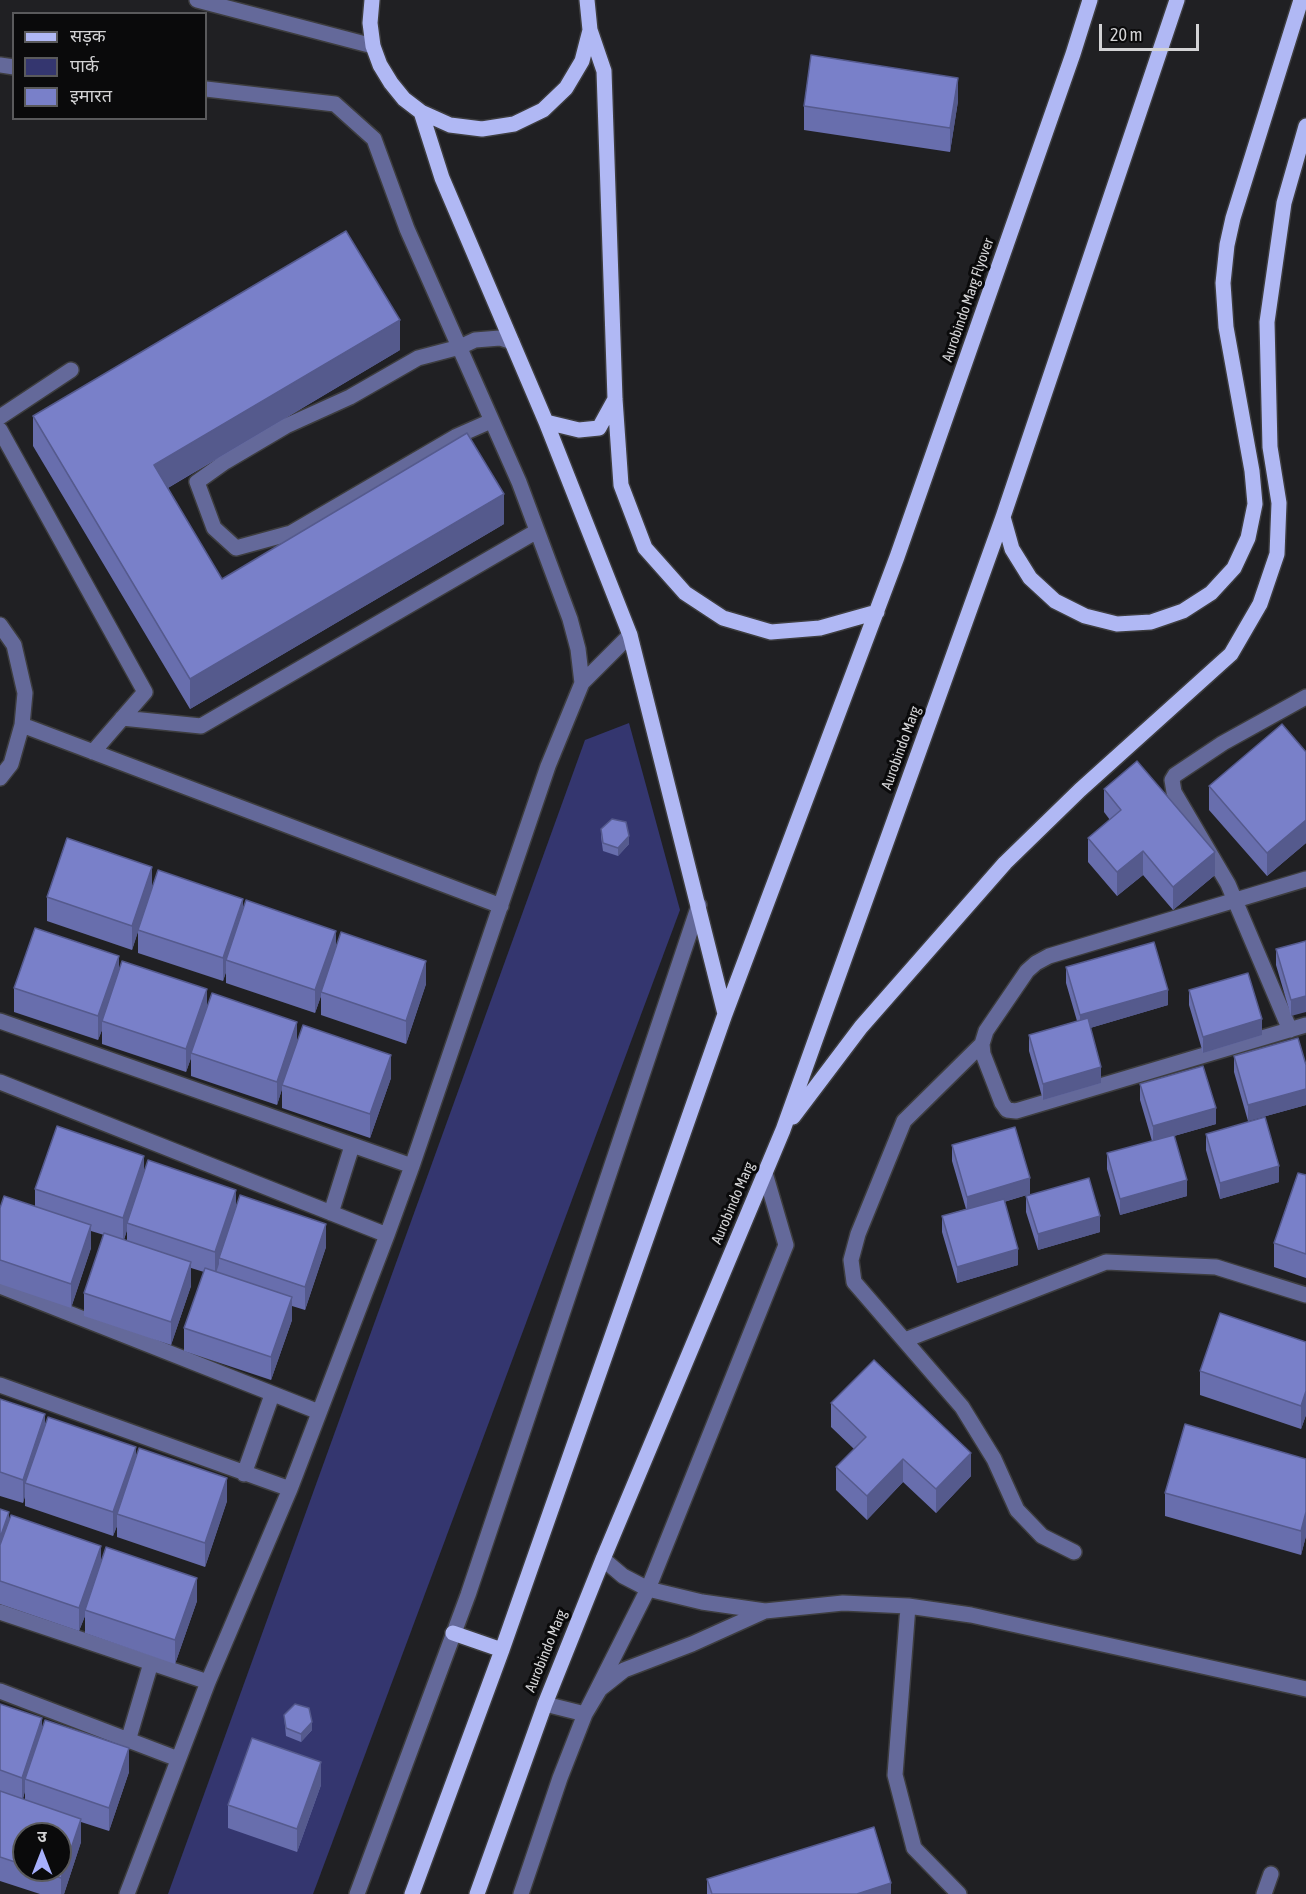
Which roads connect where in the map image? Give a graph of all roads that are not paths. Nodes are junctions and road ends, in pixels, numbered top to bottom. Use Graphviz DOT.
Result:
graph roads {
  1 [pos="197,0"];
  2 [pos="372,0"];
  3 [pos="587,0"];
  4 [pos="1090,0"];
  5 [pos="1177,0"];
  6 [pos="1301,0"];
  7 [pos="590,30"];
  8 [pos="373,46"];
  9 [pos="207,89"];
  10 [pos="421,112"];
  11 [pos="1306,126"];
  12 [pos="512,342"];
  13 [pos="460,347"];
  14 [pos="71,370"];
  15 [pos="615,399"];
  16 [pos="0,417"];
  17 [pos="491,422"];
  18 [pos="546,422"];
  19 [pos="0,430"];
  20 [pos="1002,517"];
  21 [pos="537,531"];
  22 [pos="877,612"];
  23 [pos="0,626"];
  24 [pos="630,634"];
  25 [pos="582,683"];
  26 [pos="1306,697"];
  27 [pos="122,718"];
  28 [pos="22,725"];
  29 [pos="93,752"];
  30 [pos="0,778"];
  31 [pos="1306,879"];
  32 [pos="1235,899"];
  33 [pos="699,905"];
  34 [pos="501,906"];
  35 [pos="725,1014"];
  36 [pos="0,1021"];
  37 [pos="1306,1025"];
  38 [pos="1290,1030"];
  39 [pos="982,1044"];
  40 [pos="0,1082"];
  41 [pos="783,1130"];
  42 [pos="352,1146"];
  43 [pos="412,1166"];
  44 [pos="765,1173"];
  45 [pos="331,1213"];
  46 [pos="387,1235"];
  47 [pos="0,1286"];
  48 [pos="1306,1295"];
  49 [pos="905,1340"];
  50 [pos="0,1386"];
  51 [pos="272,1395"];
  52 [pos="319,1412"];
  53 [pos="244,1474"];
  54 [pos="290,1489"];
  55 [pos="1074,1552"];
  56 [pos="603,1559"];
  57 [pos="648,1589"];
  58 [pos="908,1606"];
  59 [pos="765,1611"];
  60 [pos="0,1612"];
  61 [pos="453,1633"];
  62 [pos="502,1650"];
  63 [pos="151,1663"];
  64 [pos="208,1682"];
  65 [pos="1306,1689"];
  66 [pos="0,1691"];
  67 [pos="545,1704"];
  68 [pos="585,1714"];
  69 [pos="128,1741"];
  70 [pos="178,1759"];
  71 [pos="1271,1874"];
  72 [pos="127,1894"];
  73 [pos="357,1894"];
  74 [pos="412,1894"];
  75 [pos="477,1894"];
  76 [pos="521,1894"];
  77 [pos="958,1894"];
  78 [pos="1264,1894"];
  1 -- 8 [label="street"];
  2 -- 8 [label="main road"];
  3 -- 7 [label="main road"];
  4 -- 22 [label="main road, Aurobindo Marg Flyover"];
  5 -- 20 [label="main road"];
  6 -- 20 [label="main road"];
  7 -- 10 [label="main road"];
  7 -- 15 [label="main road"];
  8 -- 10 [label="main road"];
  9 -- 13 [label="street"];
  10 -- 12 [label="main road"];
  11 -- 41 [label="main road"];
  12 -- 13 [label="street"];
  12 -- 18 [label="main road"];
  13 -- 17 [label="street"];
  13 -- 17 [label="street"];
  14 -- 16 [label="street"];
  15 -- 18 [label="main road"];
  15 -- 22 [label="main road"];
  17 -- 21 [label="street"];
  18 -- 24 [label="main road"];
  19 -- 27 [label="street"];
  20 -- 41 [label="main road, Aurobindo Marg"];
  21 -- 25 [label="street"];
  21 -- 27 [label="street"];
  22 -- 35 [label="main road"];
  23 -- 28 [label="street"];
  24 -- 25 [label="street"];
  24 -- 33 [label="main road"];
  25 -- 34 [label="street"];
  26 -- 32 [label="street"];
  27 -- 29 [label="street"];
  28 -- 29 [label="street"];
  28 -- 30 [label="street"];
  29 -- 34 [label="street"];
  31 -- 32 [label="street"];
  32 -- 38 [label="street"];
  32 -- 39 [label="street"];
  33 -- 35 [label="main road"];
  33 -- 61 [label="street"];
  34 -- 43 [label="street"];
  35 -- 62 [label="main road"];
  36 -- 42 [label="street"];
  37 -- 38 [label="street"];
  38 -- 39 [label="street"];
  39 -- 49 [label="street"];
  40 -- 45 [label="street"];
  41 -- 44 [label="main road, Aurobindo Marg"];
  42 -- 43 [label="street"];
  42 -- 45 [label="street"];
  43 -- 46 [label="street"];
  44 -- 56 [label="main road, Aurobindo Marg"];
  44 -- 57 [label="street"];
  45 -- 46 [label="street"];
  46 -- 52 [label="street"];
  47 -- 51 [label="street"];
  48 -- 49 [label="street"];
  49 -- 55 [label="street"];
  50 -- 53 [label="street"];
  51 -- 52 [label="street"];
  51 -- 53 [label="street"];
  52 -- 54 [label="street"];
  53 -- 54 [label="street"];
  54 -- 64 [label="street"];
  56 -- 57 [label="street"];
  56 -- 67 [label="main road, Aurobindo Marg"];
  57 -- 59 [label="street"];
  57 -- 68 [label="street"];
  58 -- 59 [label="street"];
  58 -- 65 [label="street"];
  58 -- 77 [label="street"];
  59 -- 68 [label="street"];
  60 -- 63 [label="street"];
  61 -- 62 [label="main road"];
  61 -- 73 [label="street"];
  62 -- 74 [label="main road"];
  63 -- 64 [label="street"];
  63 -- 69 [label="street"];
  64 -- 70 [label="street"];
  66 -- 69 [label="street"];
  67 -- 68 [label="street"];
  67 -- 75 [label="main road, Aurobindo Marg"];
  68 -- 76 [label="street"];
  69 -- 70 [label="street"];
  70 -- 72 [label="street"];
  71 -- 78 [label="street"];
}
